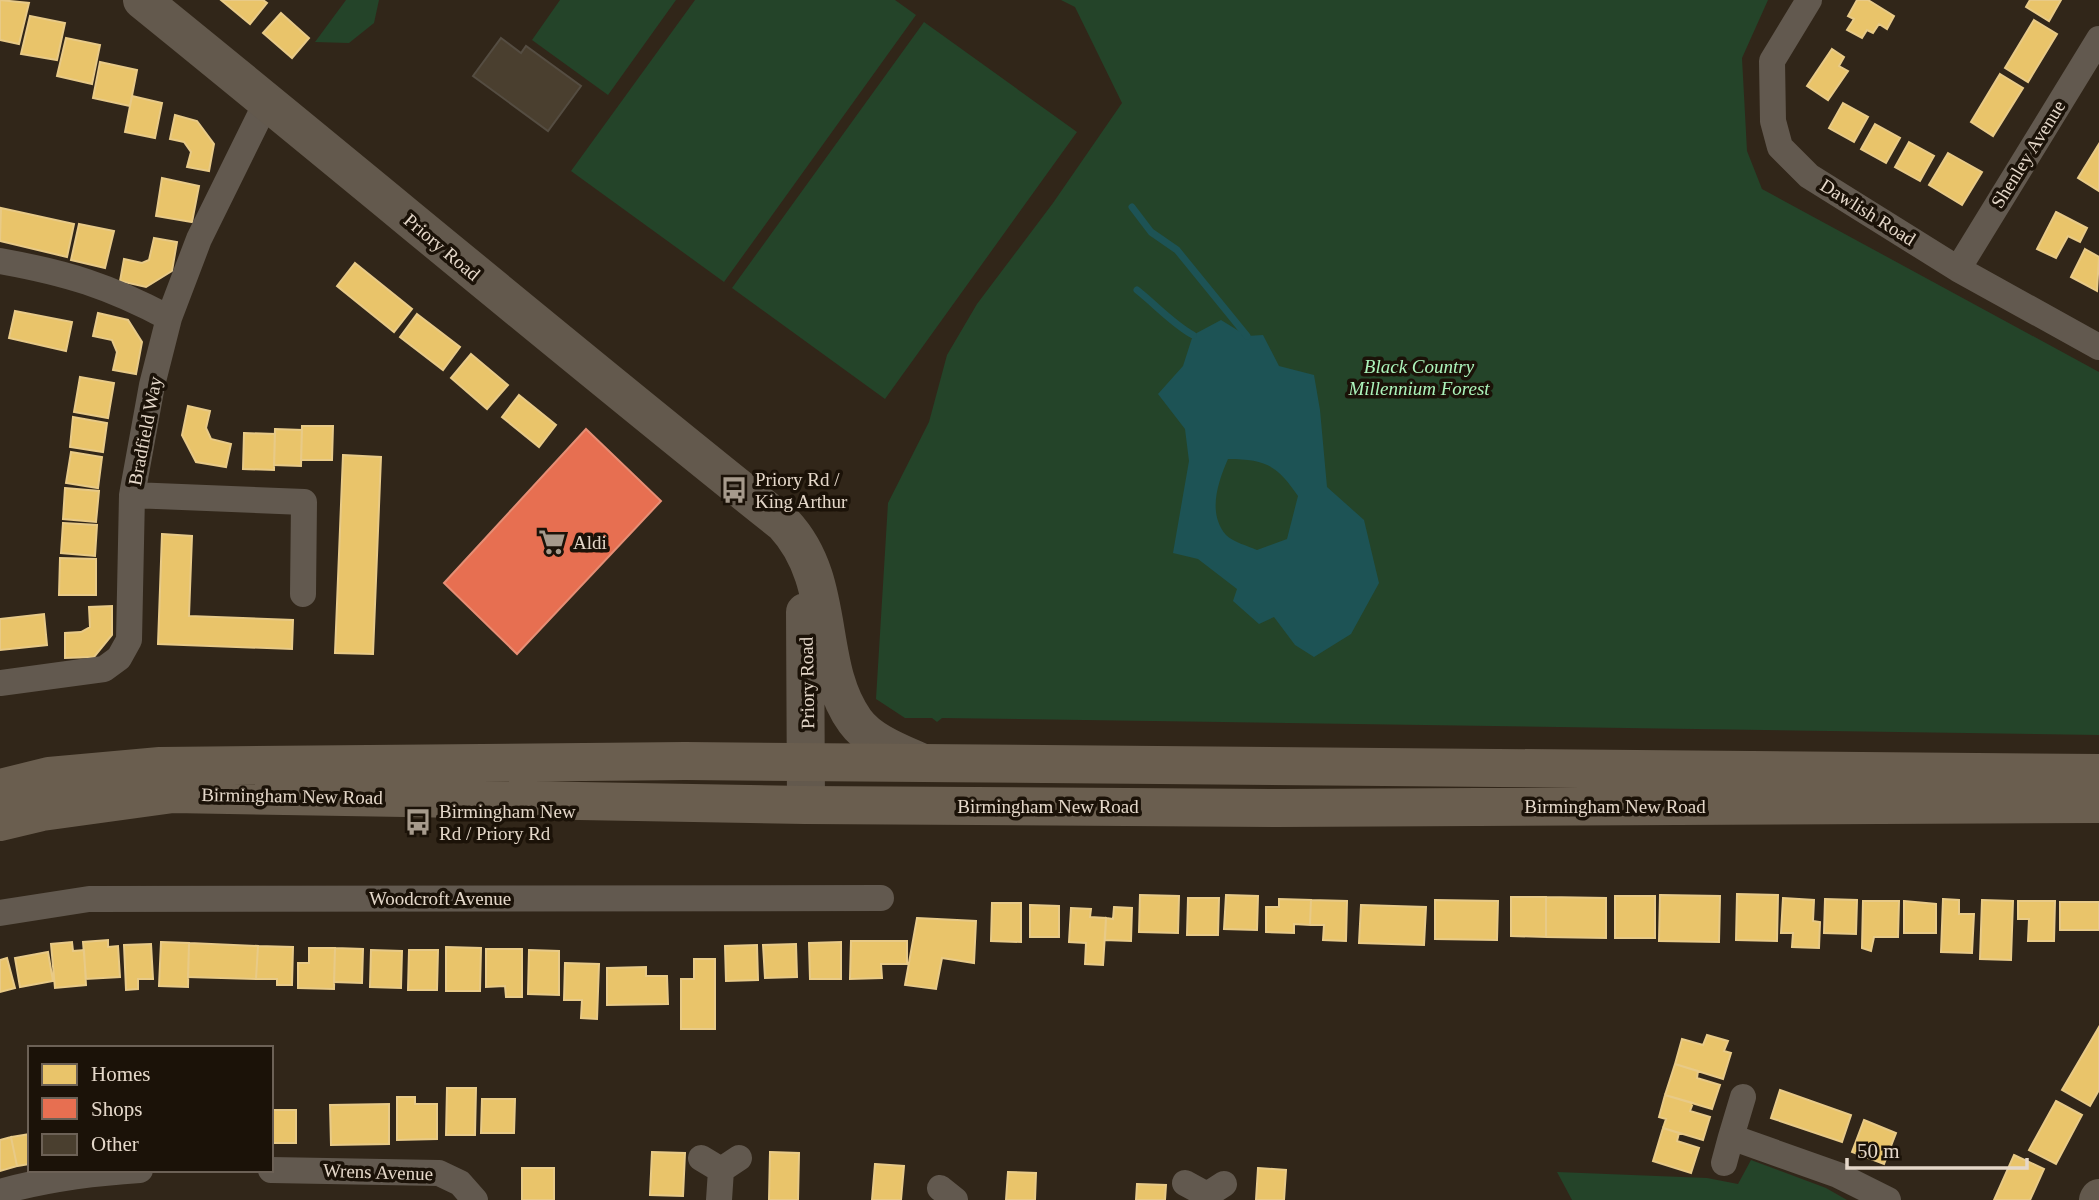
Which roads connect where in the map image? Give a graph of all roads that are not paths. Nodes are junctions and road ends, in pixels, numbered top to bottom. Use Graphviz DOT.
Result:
graph roads {
  1 [pos="142,0"];
  2 [pos="1809,0"];
  3 [pos="2099,39"];
  4 [pos="267,101"];
  5 [pos="0,261"];
  6 [pos="1958,269"];
  7 [pos="169,318"];
  8 [pos="2099,347"];
  9 [pos="744,492"];
  10 [pos="132,495"];
  11 [pos="303,594"];
  12 [pos="0,683"];
  13 [pos="807,762"];
  14 [pos="923,763"];
  15 [pos="2099,773"];
  16 [pos="0,788"];
  17 [pos="2099,804"];
  18 [pos="806,806"];
  19 [pos="0,822"];
  20 [pos="881,898"];
  21 [pos="0,914"];
  22 [pos="1742,1097"];
  23 [pos="1731,1137"];
  24 [pos="720,1162"];
  25 [pos="1724,1164"];
  26 [pos="273,1170"];
  27 [pos="98,1172"];
  28 [pos="0,1192"];
  29 [pos="475,1200"];
  30 [pos="719,1200"];
  31 [pos="1888,1200"];
  1 -- 4 [label="main road, Priory Road"];
  2 -- 6 [label="street, Dawlish Road"];
  3 -- 6 [label="street, Shenley Avenue"];
  4 -- 7 [label="street, Bradfield Way"];
  4 -- 9 [label="main road, Priory Road"];
  5 -- 7 [label="street"];
  6 -- 8 [label="street, Dawlish Road"];
  7 -- 10 [label="street, Bradfield Way"];
  9 -- 13 [label="main road, Priory Road"];
  9 -- 14 [label="main road, Priory Road"];
  10 -- 11 [label="street"];
  10 -- 12 [label="street, Bradfield Way"];
  13 -- 14 [label="highway, Birmingham New Road"];
  13 -- 16 [label="highway, Birmingham New Road"];
  13 -- 18 [label="main road, Priory Road"];
  14 -- 15 [label="highway, Birmingham New Road"];
  17 -- 18 [label="highway, Birmingham New Road"];
  18 -- 19 [label="highway, Birmingham New Road"];
  20 -- 21 [label="street, Woodcroft Avenue"];
  22 -- 23 [label="street"];
  23 -- 25 [label="street"];
  23 -- 31 [label="street"];
  24 -- 30 [label="street"];
  26 -- 29 [label="street, Wrens Avenue"];
  27 -- 28 [label="street"];
}
